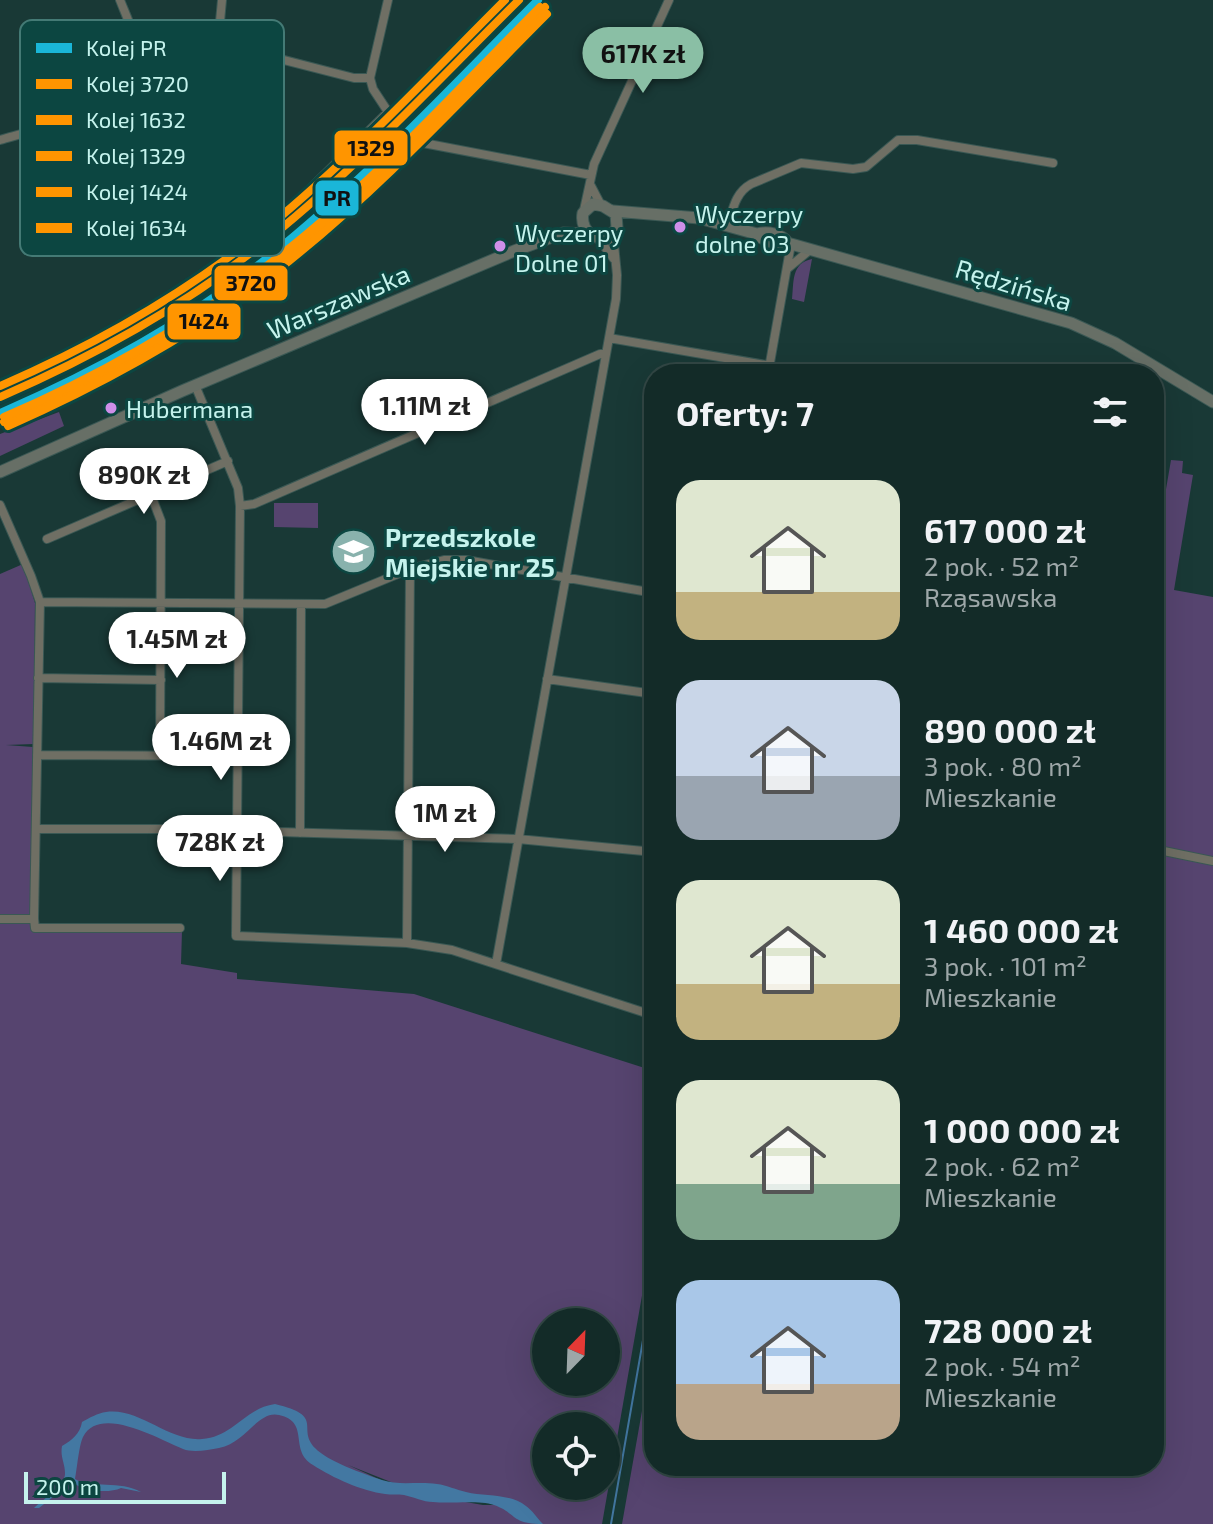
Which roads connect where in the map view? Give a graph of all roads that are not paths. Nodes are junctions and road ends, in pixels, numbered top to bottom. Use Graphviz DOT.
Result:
graph roads {
  1 [pos="120,0"];
  2 [pos="222,0"];
  3 [pos="388,0"];
  4 [pos="669,0"];
  5 [pos="127,20"];
  6 [pos="220,20"];
  7 [pos="284,60"];
  8 [pos="370,78"];
  9 [pos="387,113"];
  10 [pos="398,127"];
  11 [pos="20,134"];
  12 [pos="409,137"];
  13 [pos="0,140"];
  14 [pos="1053,163"];
  15 [pos="590,179"];
  16 [pos="601,205"];
  17 [pos="613,211"];
  18 [pos="583,212"];
  19 [pos="284,214"];
  20 [pos="639,214"];
  21 [pos="728,225"];
  22 [pos="615,231"];
  23 [pos="563,233"];
  24 [pos="593,236"];
  25 [pos="790,243"];
  26 [pos="811,249"];
  27 [pos="237,256"];
  28 [pos="614,259"];
  29 [pos="787,269"];
  30 [pos="609,338"];
  31 [pos="606,354"];
  32 [pos="738,364"];
  33 [pos="769,364"];
  34 [pos="1150,364"];
  35 [pos="1164,372"];
  36 [pos="195,385"];
  37 [pos="0,389"];
  38 [pos="1213,402"];
  39 [pos="228,461"];
  40 [pos="0,472"];
  41 [pos="151,495"];
  42 [pos="0,505"];
  43 [pos="240,506"];
  44 [pos="47,539"];
  45 [pos="410,569"];
  46 [pos="566,577"];
  47 [pos="644,591"];
  48 [pos="40,602"];
  49 [pos="162,605"];
  50 [pos="240,605"];
  51 [pos="301,606"];
  52 [pos="38,678"];
  53 [pos="547,679"];
  54 [pos="161,680"];
  55 [pos="644,693"];
  56 [pos="37,755"];
  57 [pos="160,755"];
  58 [pos="237,756"];
  59 [pos="37,829"];
  60 [pos="237,831"];
  61 [pos="300,833"];
  62 [pos="409,837"];
  63 [pos="518,839"];
  64 [pos="644,851"];
  65 [pos="1164,851"];
  66 [pos="1213,861"];
  67 [pos="0,919"];
  68 [pos="34,919"];
  69 [pos="180,928"];
  70 [pos="407,943"];
  71 [pos="496,964"];
  72 [pos="644,1008"];
  1 -- 5 [label="street"];
  2 -- 6 [label="street"];
  3 -- 8 [label="street"];
  4 -- 15 [label="street"];
  7 -- 8 [label="street"];
  8 -- 9 [label="street"];
  9 -- 10 [label="street"];
  9 -- 19 [label="street"];
  11 -- 13 [label="street"];
  12 -- 15 [label="street"];
  14 -- 21 [label="street"];
  15 -- 16 [label="street"];
  15 -- 18 [label="street"];
  16 -- 17 [label="main road"];
  16 -- 18 [label="main road"];
  17 -- 20 [label="main road"];
  17 -- 22 [label="main road"];
  18 -- 23 [label="main road, Warszawska"];
  18 -- 24 [label="main road"];
  20 -- 21 [label="main road"];
  20 -- 22 [label="main road"];
  21 -- 25 [label="main road"];
  22 -- 24 [label="main road"];
  22 -- 28 [label="street"];
  23 -- 24 [label="main road, Warszawska"];
  23 -- 36 [label="main road, Warszawska"];
  24 -- 28 [label="street"];
  25 -- 26 [label="main road, Rędzińska"];
  25 -- 29 [label="street"];
  26 -- 29 [label="street"];
  26 -- 34 [label="main road, Rędzińska"];
  27 -- 37 [label="street"];
  28 -- 30 [label="street"];
  29 -- 33 [label="street"];
  30 -- 31 [label="street"];
  30 -- 32 [label="street"];
  31 -- 43 [label="street"];
  31 -- 46 [label="street"];
  35 -- 38 [label="main road, Rędzińska"];
  36 -- 39 [label="street"];
  36 -- 40 [label="main road, Warszawska"];
  39 -- 41 [label="street"];
  39 -- 43 [label="street"];
  41 -- 44 [label="street"];
  41 -- 49 [label="street"];
  42 -- 48 [label="street"];
  43 -- 50 [label="street"];
  45 -- 46 [label="street"];
  45 -- 51 [label="street"];
  45 -- 62 [label="street"];
  46 -- 47 [label="street"];
  46 -- 53 [label="street"];
  48 -- 49 [label="street"];
  48 -- 52 [label="street"];
  49 -- 50 [label="street"];
  49 -- 54 [label="street"];
  50 -- 51 [label="street"];
  50 -- 58 [label="street"];
  51 -- 61 [label="street"];
  52 -- 54 [label="street"];
  52 -- 56 [label="street"];
  53 -- 55 [label="street"];
  53 -- 63 [label="street"];
  54 -- 57 [label="street"];
  56 -- 57 [label="street"];
  56 -- 59 [label="street"];
  57 -- 58 [label="street"];
  58 -- 60 [label="street"];
  59 -- 60 [label="street"];
  59 -- 68 [label="street"];
  60 -- 61 [label="street"];
  60 -- 70 [label="street"];
  61 -- 62 [label="street"];
  62 -- 63 [label="street"];
  62 -- 70 [label="street"];
  63 -- 64 [label="street"];
  63 -- 71 [label="street"];
  65 -- 66 [label="street"];
  67 -- 68 [label="street"];
  68 -- 69 [label="street"];
  70 -- 71 [label="street"];
  71 -- 72 [label="street"];
}
